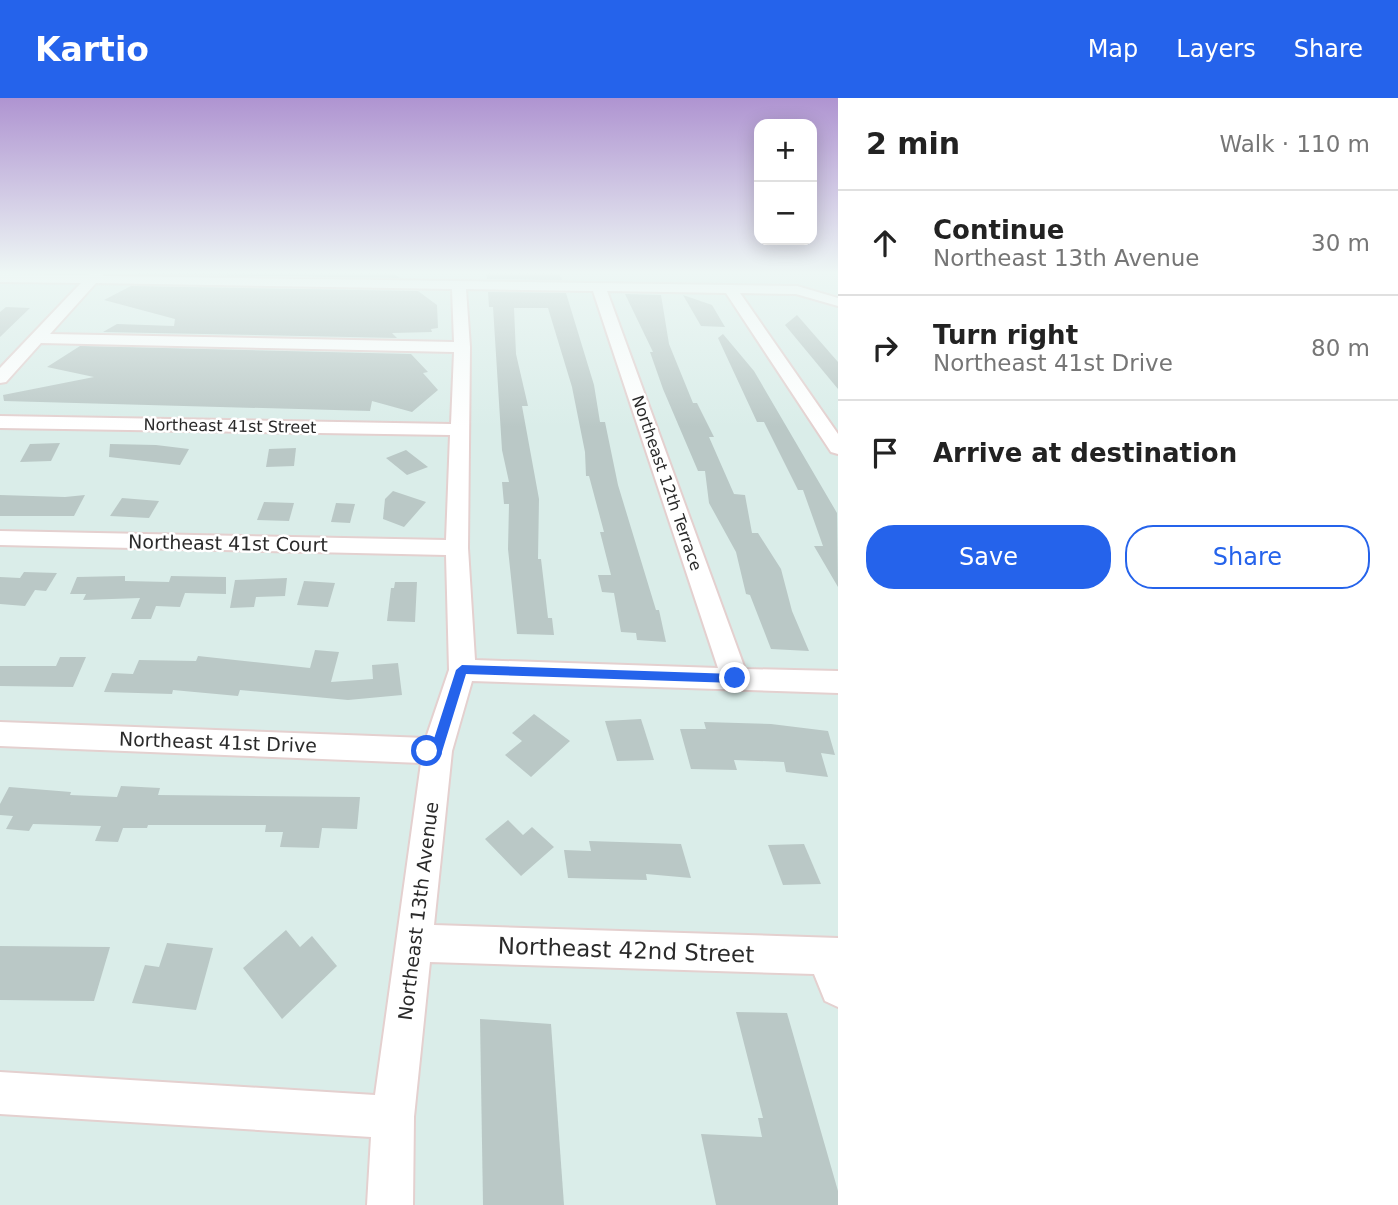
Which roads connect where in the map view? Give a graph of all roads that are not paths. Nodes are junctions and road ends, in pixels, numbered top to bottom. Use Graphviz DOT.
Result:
graph roads {
  1 [pos="51,324"];
  2 [pos="461,324"];
  3 [pos="612,324"];
  4 [pos="754,324"];
  5 [pos="38,338"];
  6 [pos="462,348"];
  7 [pos="0,378"];
  8 [pos="0,422"];
  9 [pos="460,430"];
  10 [pos="838,448"];
  11 [pos="0,538"];
  12 [pos="457,548"];
  13 [pos="462,670"];
  14 [pos="735,678"];
  15 [pos="838,682"];
  16 [pos="0,734"];
  17 [pos="437,751"];
  18 [pos="414,943"];
  19 [pos="834,967"];
  20 [pos="0,1093"];
  21 [pos="393,1117"];
  22 [pos="390,1205"];
  1 -- 5 [label="street"];
  2 -- 6 [label="street, Northeast 13th Avenue"];
  3 -- 14 [label="street, Northeast 12th Terrace"];
  4 -- 10 [label="street"];
  5 -- 6 [label="street"];
  5 -- 7 [label="street"];
  6 -- 9 [label="street, Northeast 13th Avenue"];
  8 -- 9 [label="street, Northeast 41st Street"];
  9 -- 12 [label="street, Northeast 13th Avenue"];
  11 -- 12 [label="street, Northeast 41st Court"];
  12 -- 13 [label="street, Northeast 13th Avenue"];
  13 -- 14 [label="street"];
  13 -- 17 [label="street, Northeast 13th Avenue"];
  14 -- 15 [label="street"];
  16 -- 17 [label="street, Northeast 41st Drive"];
  17 -- 18 [label="street, Northeast 13th Avenue"];
  18 -- 19 [label="street, Northeast 42nd Street"];
  18 -- 21 [label="street, Northeast 13th Avenue"];
  20 -- 21 [label="street"];
  21 -- 22 [label="street, Northeast 13th Avenue"];
}
